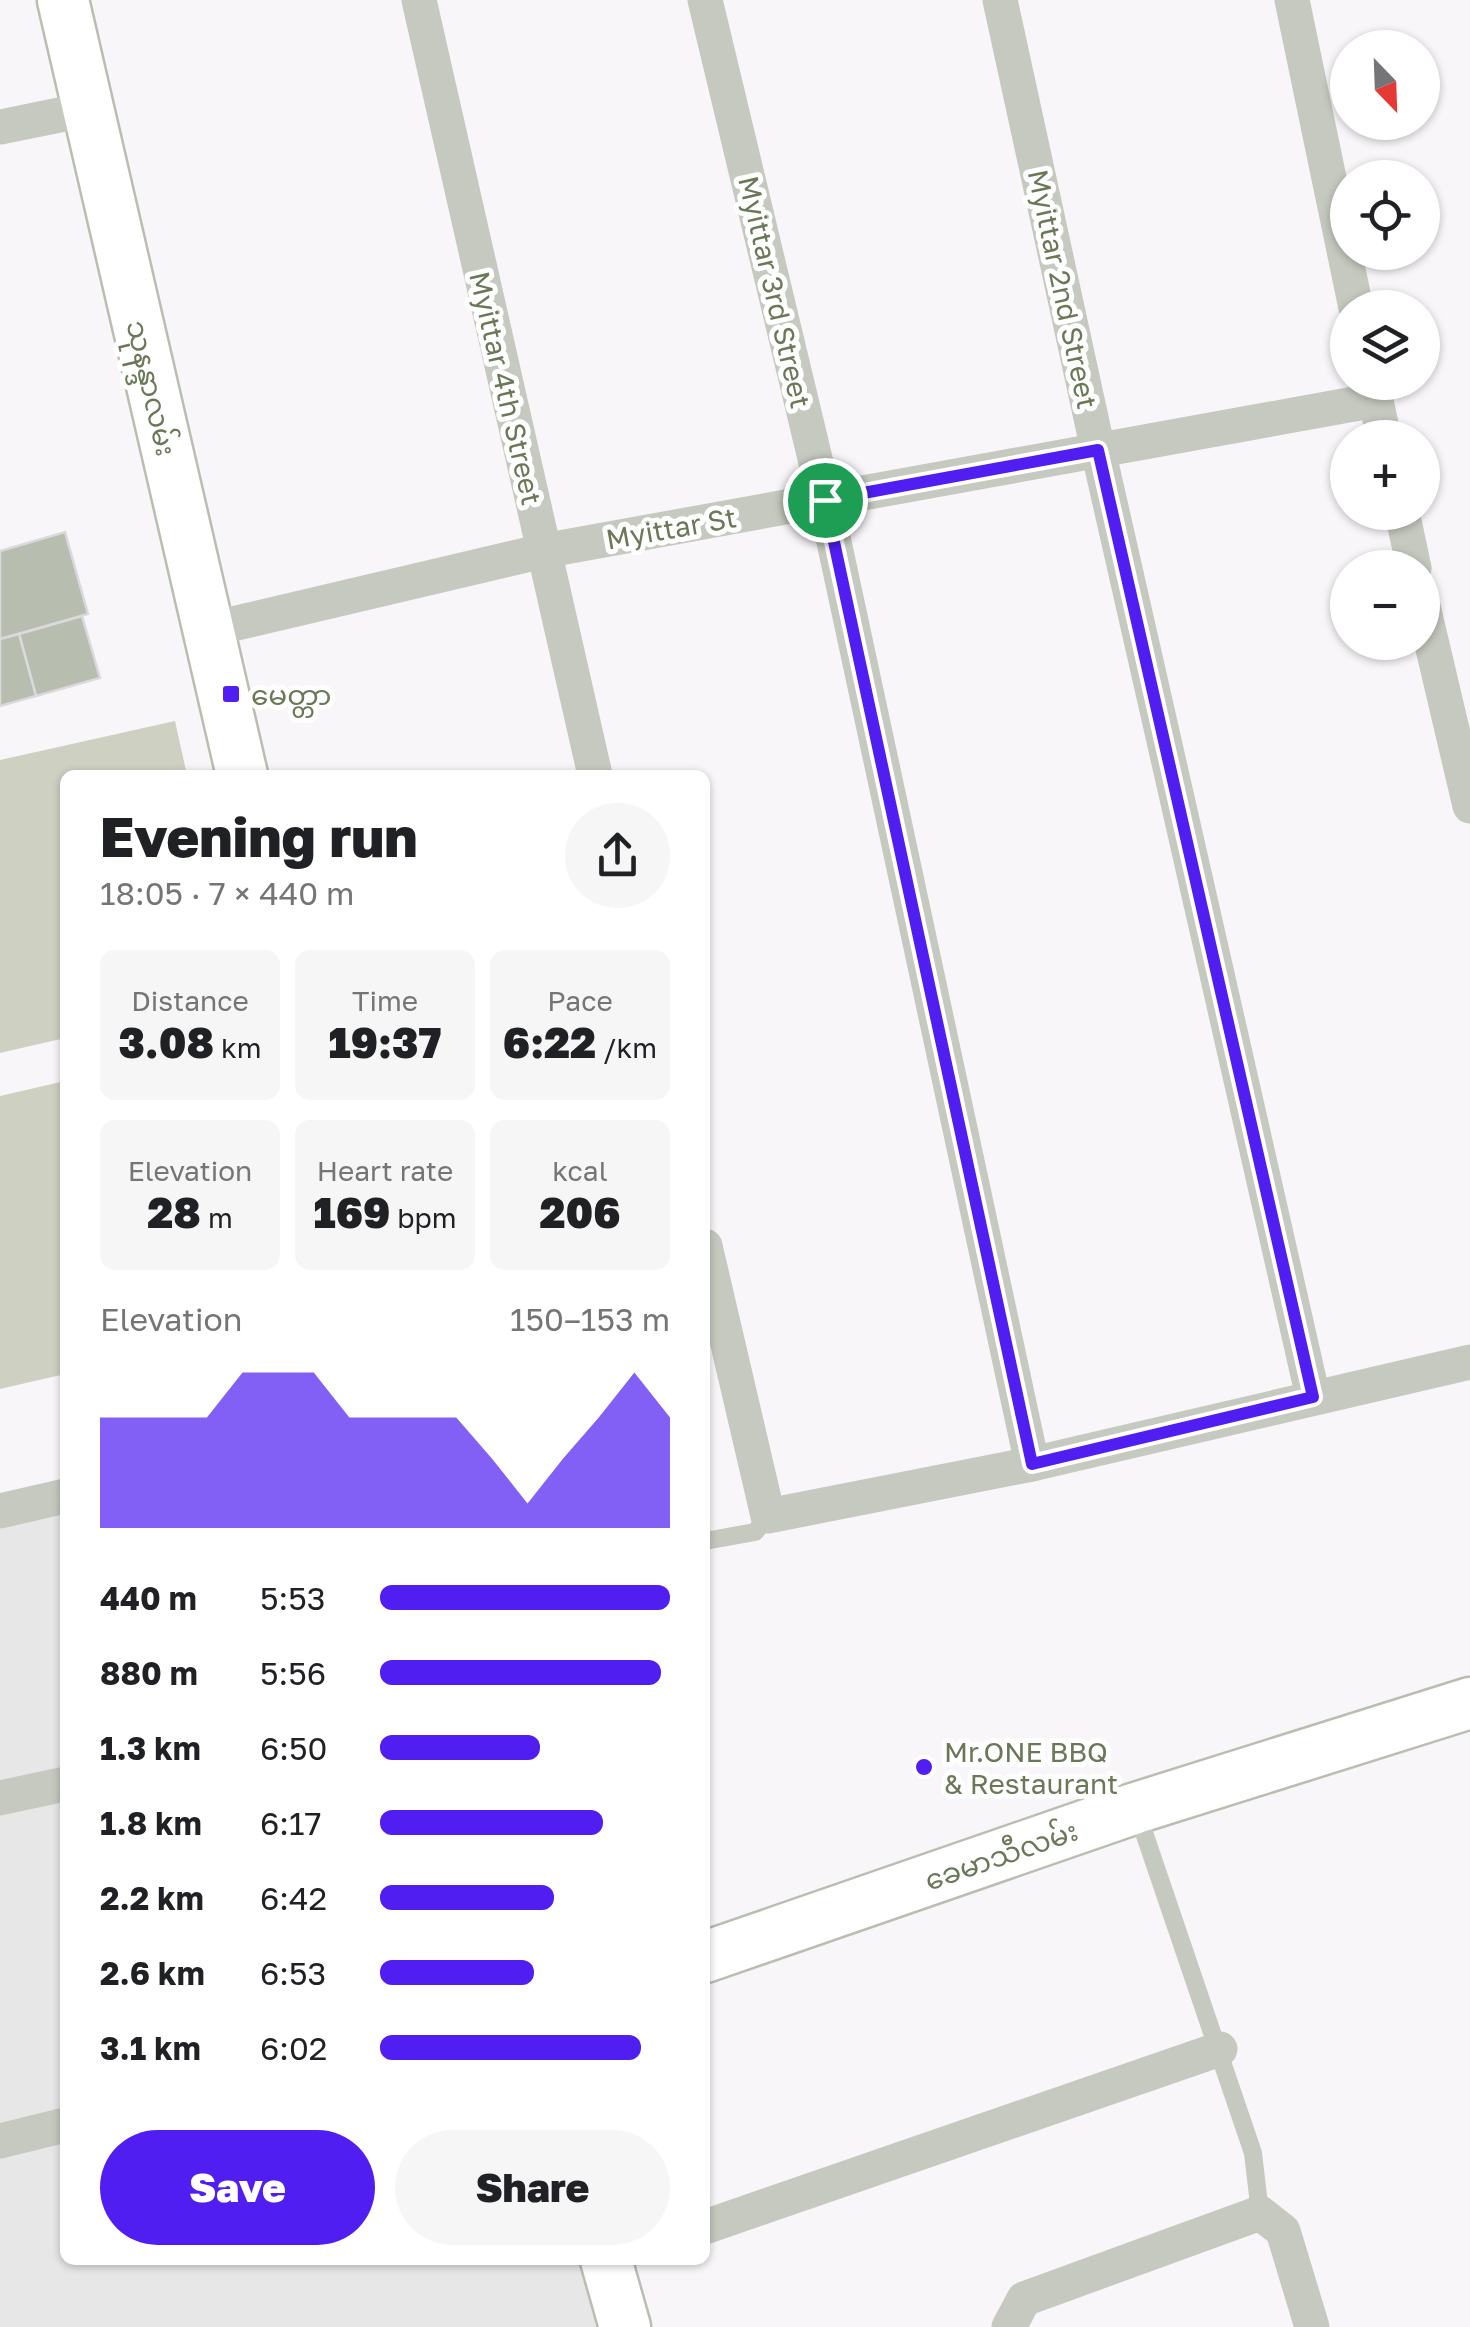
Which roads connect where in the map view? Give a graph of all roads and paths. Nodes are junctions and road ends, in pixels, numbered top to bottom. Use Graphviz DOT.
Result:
graph roads {
  1 [pos="63,0"];
  2 [pos="420,0"];
  3 [pos="705,0"];
  4 [pos="1000,0"];
  5 [pos="1292,0"];
  6 [pos="89,109"];
  7 [pos="0,128"];
  8 [pos="1352,290"];
  9 [pos="1332,400"];
  10 [pos="1098,450"];
  11 [pos="825,500"];
  12 [pos="543,551"];
  13 [pos="207,630"];
  14 [pos="1436,660"];
  15 [pos="241,770"];
  16 [pos="594,770"];
  17 [pos="1470,806"];
  18 [pos="710,1267"];
  19 [pos="1470,1362"];
  20 [pos="1313,1397"];
  21 [pos="1032,1464"];
  22 [pos="60,1501"];
  23 [pos="0,1511"];
  24 [pos="768,1516"];
  25 [pos="710,1541"];
  26 [pos="1470,1702"];
  27 [pos="60,1785"];
  28 [pos="0,1798"];
  29 [pos="1136,1808"];
  30 [pos="710,1955"];
  31 [pos="1220,2050"];
  32 [pos="60,2126"];
  33 [pos="0,2140"];
  34 [pos="1260,2213"];
  35 [pos="710,2225"];
  36 [pos="609,2265"];
  37 [pos="625,2327"];
  38 [pos="1009,2327"];
  39 [pos="1312,2327"];
  1 -- 6 [label="main road, သုနန္ဒာလမ်း"];
  2 -- 12 [label="street, Myittar 4th Street"];
  3 -- 11 [label="street, Myittar 3rd Street"];
  4 -- 10 [label="street, Myittar 2nd Street"];
  5 -- 8 [label="street"];
  6 -- 7 [label="street"];
  6 -- 13 [label="main road, သုနန္ဒာလမ်း"];
  9 -- 10 [label="street, Myittar St"];
  10 -- 11 [label="street, Myittar St"];
  10 -- 20 [label="street, Myittar 2nd Street"];
  11 -- 12 [label="street, Myittar St"];
  11 -- 21 [label="street, Myittar 3rd Street"];
  12 -- 13 [label="street, Myittar St"];
  12 -- 16 [label="street, Myittar 4th Street"];
  13 -- 15 [label="main road, သုနန္ဒာလမ်း"];
  14 -- 17 [label="street"];
  18 -- 24 [label="street"];
  19 -- 20 [label="street"];
  20 -- 21 [label="street"];
  21 -- 24 [label="street"];
  22 -- 23 [label="street"];
  24 -- 25 [label="lane"];
  26 -- 29 [label="main road, ခေမာသီလမ်း"];
  27 -- 28 [label="street"];
  29 -- 30 [label="main road, ခေမာသီလမ်း"];
  29 -- 31 [label="lane"];
  31 -- 34 [label="lane"];
  31 -- 35 [label="street"];
  32 -- 33 [label="street"];
  34 -- 38 [label="street"];
  34 -- 39 [label="street"];
  36 -- 37 [label="main road"];
}
